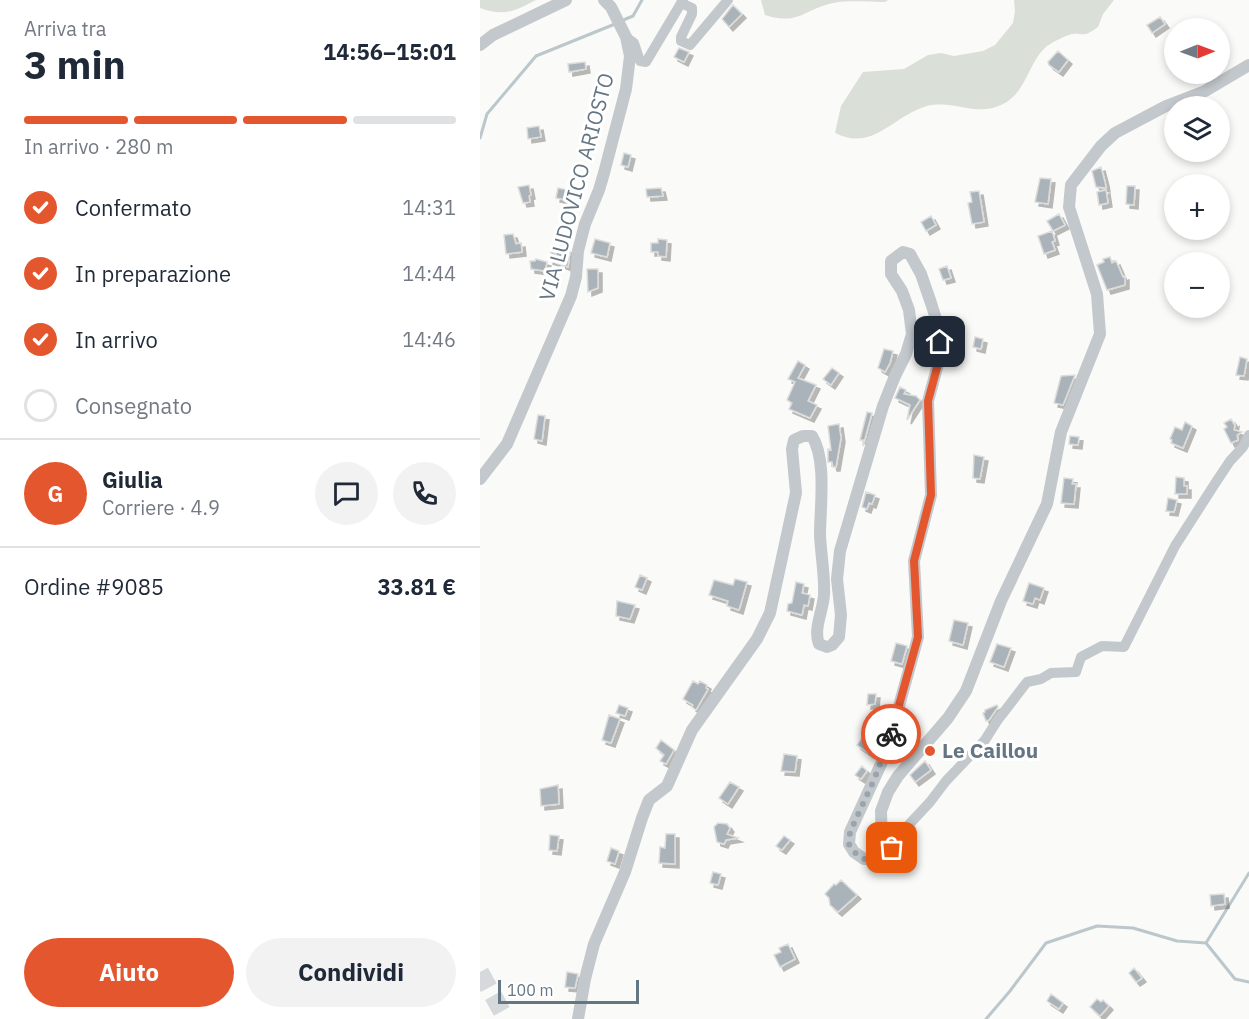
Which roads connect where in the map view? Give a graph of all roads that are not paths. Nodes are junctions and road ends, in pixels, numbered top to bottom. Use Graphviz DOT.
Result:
graph roads {
  1 [pos="566,0"];
  2 [pos="728,0"];
  3 [pos="682,1"];
  4 [pos="608,4"];
  5 [pos="626,37"];
  6 [pos="480,45"];
  7 [pos="1249,65"];
  8 [pos="1249,435"];
  9 [pos="480,479"];
  10 [pos="872,859"];
  11 [pos="578,1019"];
  1 -- 6 [label="street"];
  2 -- 3 [label="street"];
  3 -- 5 [label="street"];
  4 -- 5 [label="street, VIA LUDOVICO ARIOSTO"];
  5 -- 9 [label="street, VIA LUDOVICO ARIOSTO"];
  7 -- 10 [label="street"];
  8 -- 10 [label="street"];
  10 -- 11 [label="street"];
}
